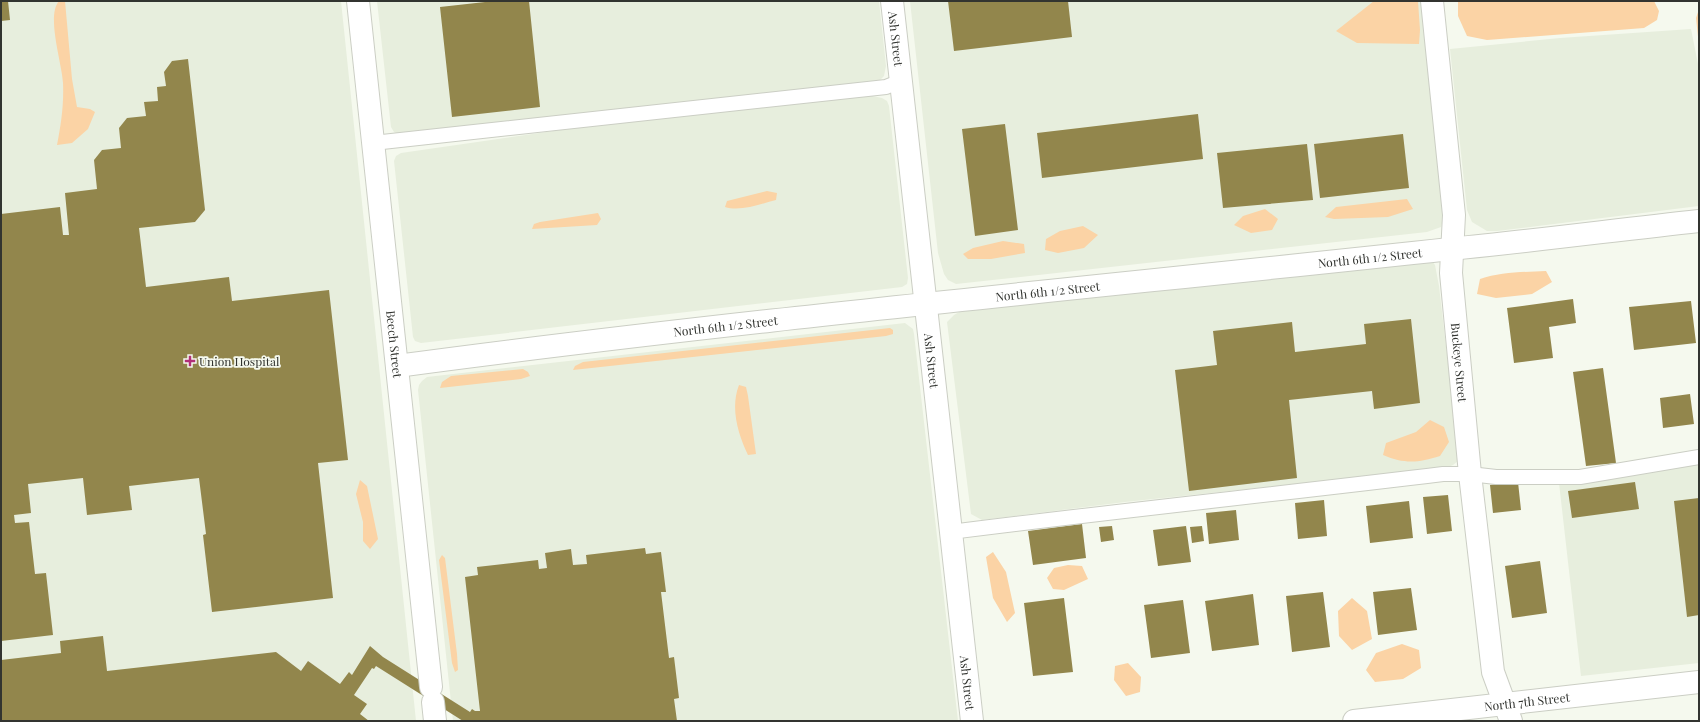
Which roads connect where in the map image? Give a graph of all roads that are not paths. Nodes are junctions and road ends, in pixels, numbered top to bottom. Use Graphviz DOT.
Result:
graph roads {
  1 [pos="358,1"];
  2 [pos="892,1"];
  3 [pos="1432,1"];
  4 [pos="901,81"];
  5 [pos="373,143"];
  6 [pos="1699,221"];
  7 [pos="1452,249"];
  8 [pos="926,303"];
  9 [pos="397,366"];
  10 [pos="1699,457"];
  11 [pos="1470,474"];
  12 [pos="951,532"];
  13 [pos="1699,682"];
  14 [pos="433,703"];
  15 [pos="1508,712"];
  16 [pos="972,721"];
  17 [pos="1354,721"];
  1 -- 5 [label="street, Beech Street"];
  2 -- 4 [label="street, Ash Street"];
  3 -- 7 [label="street, Buckeye Street"];
  4 -- 5 [label="lane"];
  4 -- 8 [label="street, Ash Street"];
  5 -- 9 [label="street, Beech Street"];
  6 -- 7 [label="street, North 6th 1/2 Street"];
  7 -- 8 [label="street, North 6th 1/2 Street"];
  7 -- 11 [label="street, Buckeye Street"];
  8 -- 9 [label="street, North 6th 1/2 Street"];
  8 -- 12 [label="street, Ash Street"];
  9 -- 14 [label="street, Beech Street"];
  10 -- 11 [label="lane"];
  11 -- 12 [label="lane"];
  11 -- 15 [label="street, Buckeye Street"];
  12 -- 16 [label="street, Ash Street"];
  13 -- 15 [label="street, North 7th Street"];
  15 -- 17 [label="street, North 7th Street"];
}
